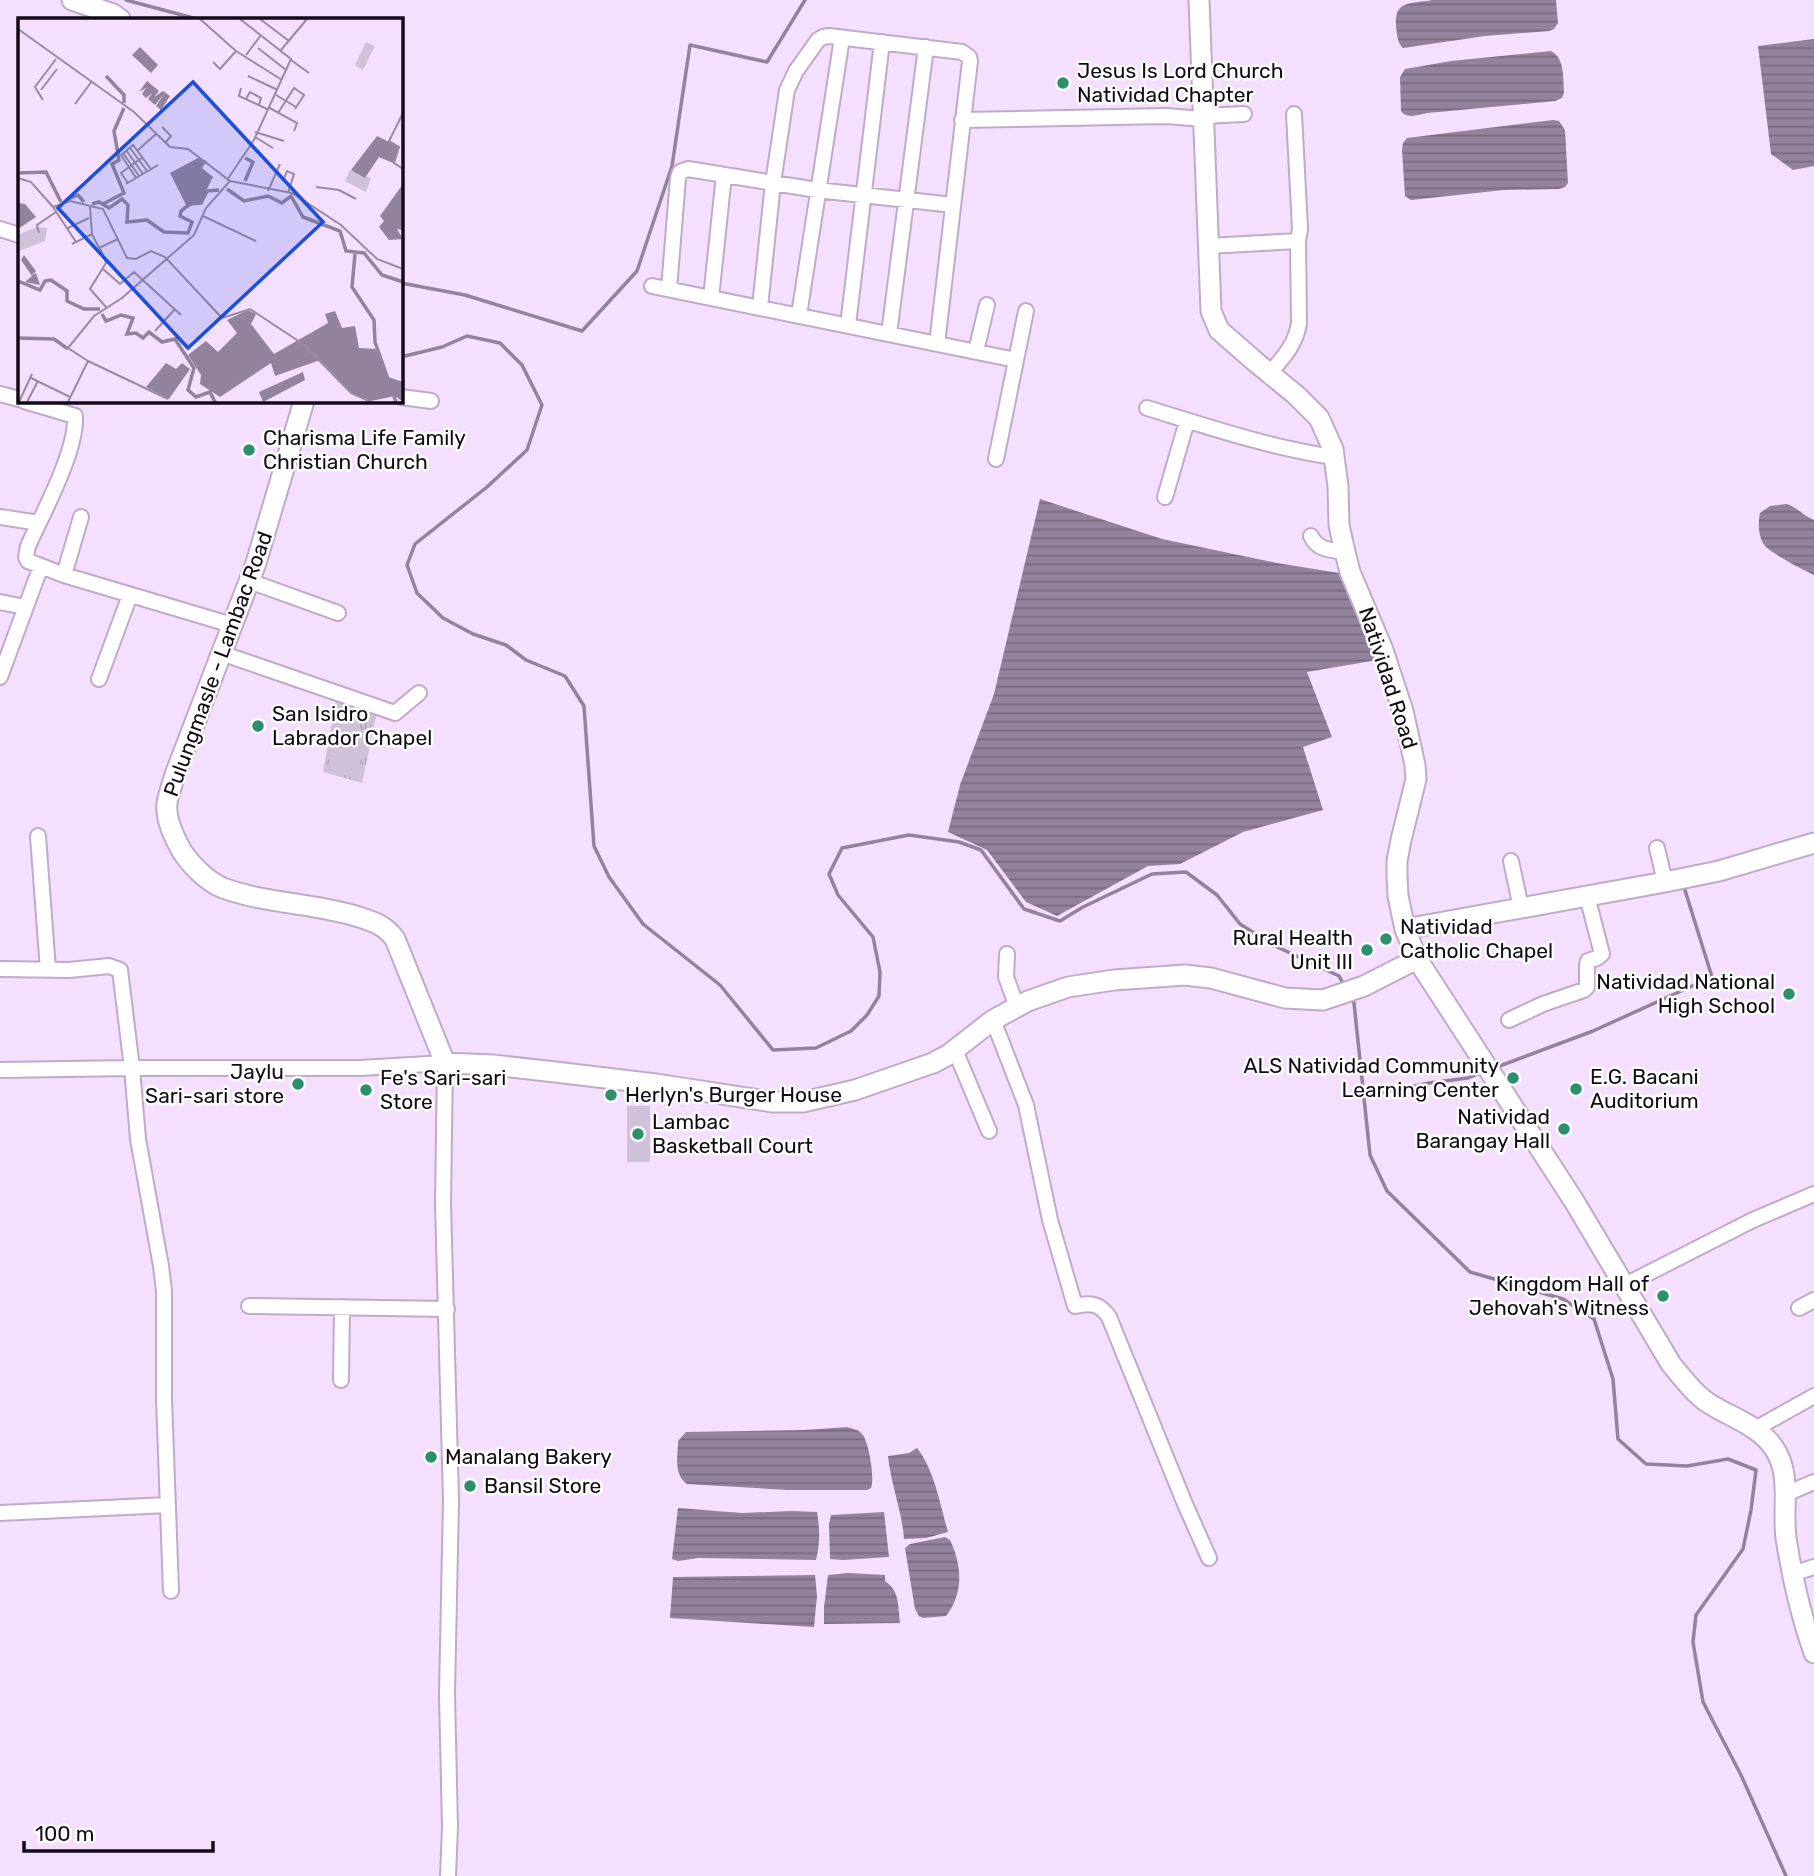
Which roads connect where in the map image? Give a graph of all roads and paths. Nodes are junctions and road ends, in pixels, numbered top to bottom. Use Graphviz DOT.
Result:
graph roads {
  1 [pos="72,0"];
  2 [pos="1199,0"];
  3 [pos="119,18"];
  4 [pos="842,38"];
  5 [pos="882,42"];
  6 [pos="926,47"];
  7 [pos="1244,114"];
  8 [pos="1294,114"];
  9 [pos="1203,118"];
  10 [pos="962,120"];
  11 [pos="724,175"];
  12 [pos="773,183"];
  13 [pos="817,190"];
  14 [pos="862,196"];
  15 [pos="907,200"];
  16 [pos="953,205"];
  17 [pos="0,229"];
  18 [pos="18,235"];
  19 [pos="1298,241"];
  20 [pos="1208,246"];
  21 [pos="652,286"];
  22 [pos="669,289"];
  23 [pos="711,298"];
  24 [pos="987,305"];
  25 [pos="761,307"];
  26 [pos="1026,311"];
  27 [pos="799,315"];
  28 [pos="848,325"];
  29 [pos="890,334"];
  30 [pos="937,344"];
  31 [pos="976,351"];
  32 [pos="1016,360"];
  33 [pos="1269,374"];
  34 [pos="0,394"];
  35 [pos="402,397"];
  36 [pos="18,399"];
  37 [pos="430,401"];
  38 [pos="29,402"];
  39 [pos="78,402"];
  40 [pos="304,402"];
  41 [pos="1147,408"];
  42 [pos="75,416"];
  43 [pos="1187,421"];
  44 [pos="1334,457"];
  45 [pos="996,459"];
  46 [pos="1165,497"];
  47 [pos="0,517"];
  48 [pos="81,517"];
  49 [pos="39,523"];
  50 [pos="1311,536"];
  51 [pos="1345,552"];
  52 [pos="41,566"];
  53 [pos="64,575"];
  54 [pos="249,581"];
  55 [pos="130,595"];
  56 [pos="0,601"];
  57 [pos="26,607"];
  58 [pos="338,613"];
  59 [pos="232,625"];
  60 [pos="7,640"];
  61 [pos="221,653"];
  62 [pos="0,677"];
  63 [pos="99,679"];
  64 [pos="419,692"];
  65 [pos="38,836"];
  66 [pos="1814,843"];
  67 [pos="1657,848"];
  68 [pos="1511,862"];
  69 [pos="1665,882"];
  70 [pos="1587,896"];
  71 [pos="1521,908"];
  72 [pos="1405,929"];
  73 [pos="1007,954"];
  74 [pos="1417,959"];
  75 [pos="0,969"];
  76 [pos="48,971"];
  77 [pos="1017,1007"];
  78 [pos="993,1020"];
  79 [pos="1509,1020"];
  80 [pos="954,1050"];
  81 [pos="445,1063"];
  82 [pos="132,1068"];
  83 [pos="0,1070"];
  84 [pos="989,1130"];
  85 [pos="1814,1194"];
  86 [pos="1625,1284"];
  87 [pos="1814,1300"];
  88 [pos="249,1306"];
  89 [pos="342,1307"];
  90 [pos="1799,1308"];
  91 [pos="447,1309"];
  92 [pos="341,1380"];
  93 [pos="1814,1396"];
  94 [pos="1755,1429"];
  95 [pos="1814,1482"];
  96 [pos="1786,1494"];
  97 [pos="168,1504"];
  98 [pos="0,1513"];
  99 [pos="1209,1558"];
  100 [pos="1814,1567"];
  101 [pos="1792,1574"];
  102 [pos="171,1591"];
  103 [pos="1814,1653"];
  104 [pos="449,1876"];
  1 -- 3 [label="street"];
  2 -- 9 [label="street, Natividad Road"];
  4 -- 5 [label="street"];
  4 -- 12 [label="street"];
  4 -- 13 [label="street"];
  5 -- 6 [label="street"];
  5 -- 14 [label="street"];
  6 -- 10 [label="street"];
  6 -- 15 [label="street"];
  7 -- 9 [label="street"];
  8 -- 19 [label="street"];
  9 -- 10 [label="street"];
  9 -- 20 [label="street, Natividad Road"];
  10 -- 16 [label="street"];
  11 -- 12 [label="street"];
  11 -- 22 [label="street"];
  11 -- 23 [label="street"];
  12 -- 13 [label="street"];
  12 -- 25 [label="street"];
  13 -- 14 [label="street"];
  13 -- 27 [label="street"];
  14 -- 15 [label="street"];
  14 -- 28 [label="street"];
  15 -- 16 [label="street"];
  15 -- 29 [label="street"];
  16 -- 30 [label="street"];
  17 -- 18 [label="street"];
  19 -- 20 [label="street"];
  19 -- 33 [label="street"];
  20 -- 33 [label="street, Natividad Road"];
  21 -- 22 [label="street"];
  22 -- 23 [label="street"];
  23 -- 25 [label="street"];
  24 -- 31 [label="street"];
  25 -- 27 [label="street"];
  26 -- 32 [label="street"];
  27 -- 28 [label="street"];
  28 -- 29 [label="street"];
  29 -- 30 [label="street"];
  30 -- 31 [label="street"];
  31 -- 32 [label="street"];
  32 -- 45 [label="street"];
  33 -- 44 [label="street, Natividad Road"];
  34 -- 36 [label="street"];
  35 -- 37 [label="street"];
  38 -- 42 [label="street"];
  39 -- 42 [label="street"];
  40 -- 54 [label="street, Pulungmasle - Lambac Road"];
  41 -- 43 [label="street"];
  42 -- 49 [label="street"];
  43 -- 44 [label="street"];
  43 -- 46 [label="street"];
  44 -- 51 [label="street, Natividad Road"];
  47 -- 49 [label="street"];
  48 -- 53 [label="street"];
  49 -- 52 [label="street"];
  50 -- 51 [label="street"];
  51 -- 72 [label="street, Natividad Road"];
  52 -- 53 [label="street"];
  52 -- 57 [label="street"];
  53 -- 55 [label="street"];
  54 -- 58 [label="street"];
  54 -- 59 [label="street, Pulungmasle - Lambac Road"];
  55 -- 59 [label="street"];
  55 -- 63 [label="street"];
  56 -- 57 [label="street"];
  57 -- 60 [label="street"];
  59 -- 61 [label="street, Pulungmasle - Lambac Road"];
  60 -- 62 [label="street"];
  61 -- 64 [label="street"];
  61 -- 81 [label="street, Pulungmasle - Lambac Road"];
  65 -- 76 [label="street"];
  66 -- 69 [label="street"];
  67 -- 69 [label="street"];
  68 -- 71 [label="street"];
  69 -- 70 [label="street"];
  70 -- 71 [label="street"];
  70 -- 79 [label="street"];
  71 -- 72 [label="street"];
  72 -- 74 [label="street, Natividad Road"];
  73 -- 77 [label="street"];
  74 -- 77 [label="street"];
  74 -- 86 [label="street, Natividad Road"];
  75 -- 76 [label="street"];
  76 -- 82 [label="street"];
  77 -- 78 [label="street"];
  78 -- 80 [label="street"];
  78 -- 99 [label="street"];
  80 -- 81 [label="street"];
  80 -- 84 [label="street"];
  81 -- 82 [label="street"];
  81 -- 91 [label="street"];
  82 -- 83 [label="street"];
  82 -- 97 [label="street"];
  85 -- 86 [label="street"];
  86 -- 94 [label="street, Natividad Road"];
  87 -- 90 [label="street"];
  88 -- 89 [label="street"];
  89 -- 91 [label="street"];
  89 -- 92 [label="street"];
  91 -- 104 [label="street"];
  93 -- 94 [label="street"];
  94 -- 96 [label="street, Natividad Road"];
  95 -- 96 [label="street"];
  96 -- 101 [label="street, Natividad Road"];
  97 -- 98 [label="street"];
  97 -- 102 [label="street"];
  100 -- 101 [label="street"];
  101 -- 103 [label="street, Natividad Road"];
}
